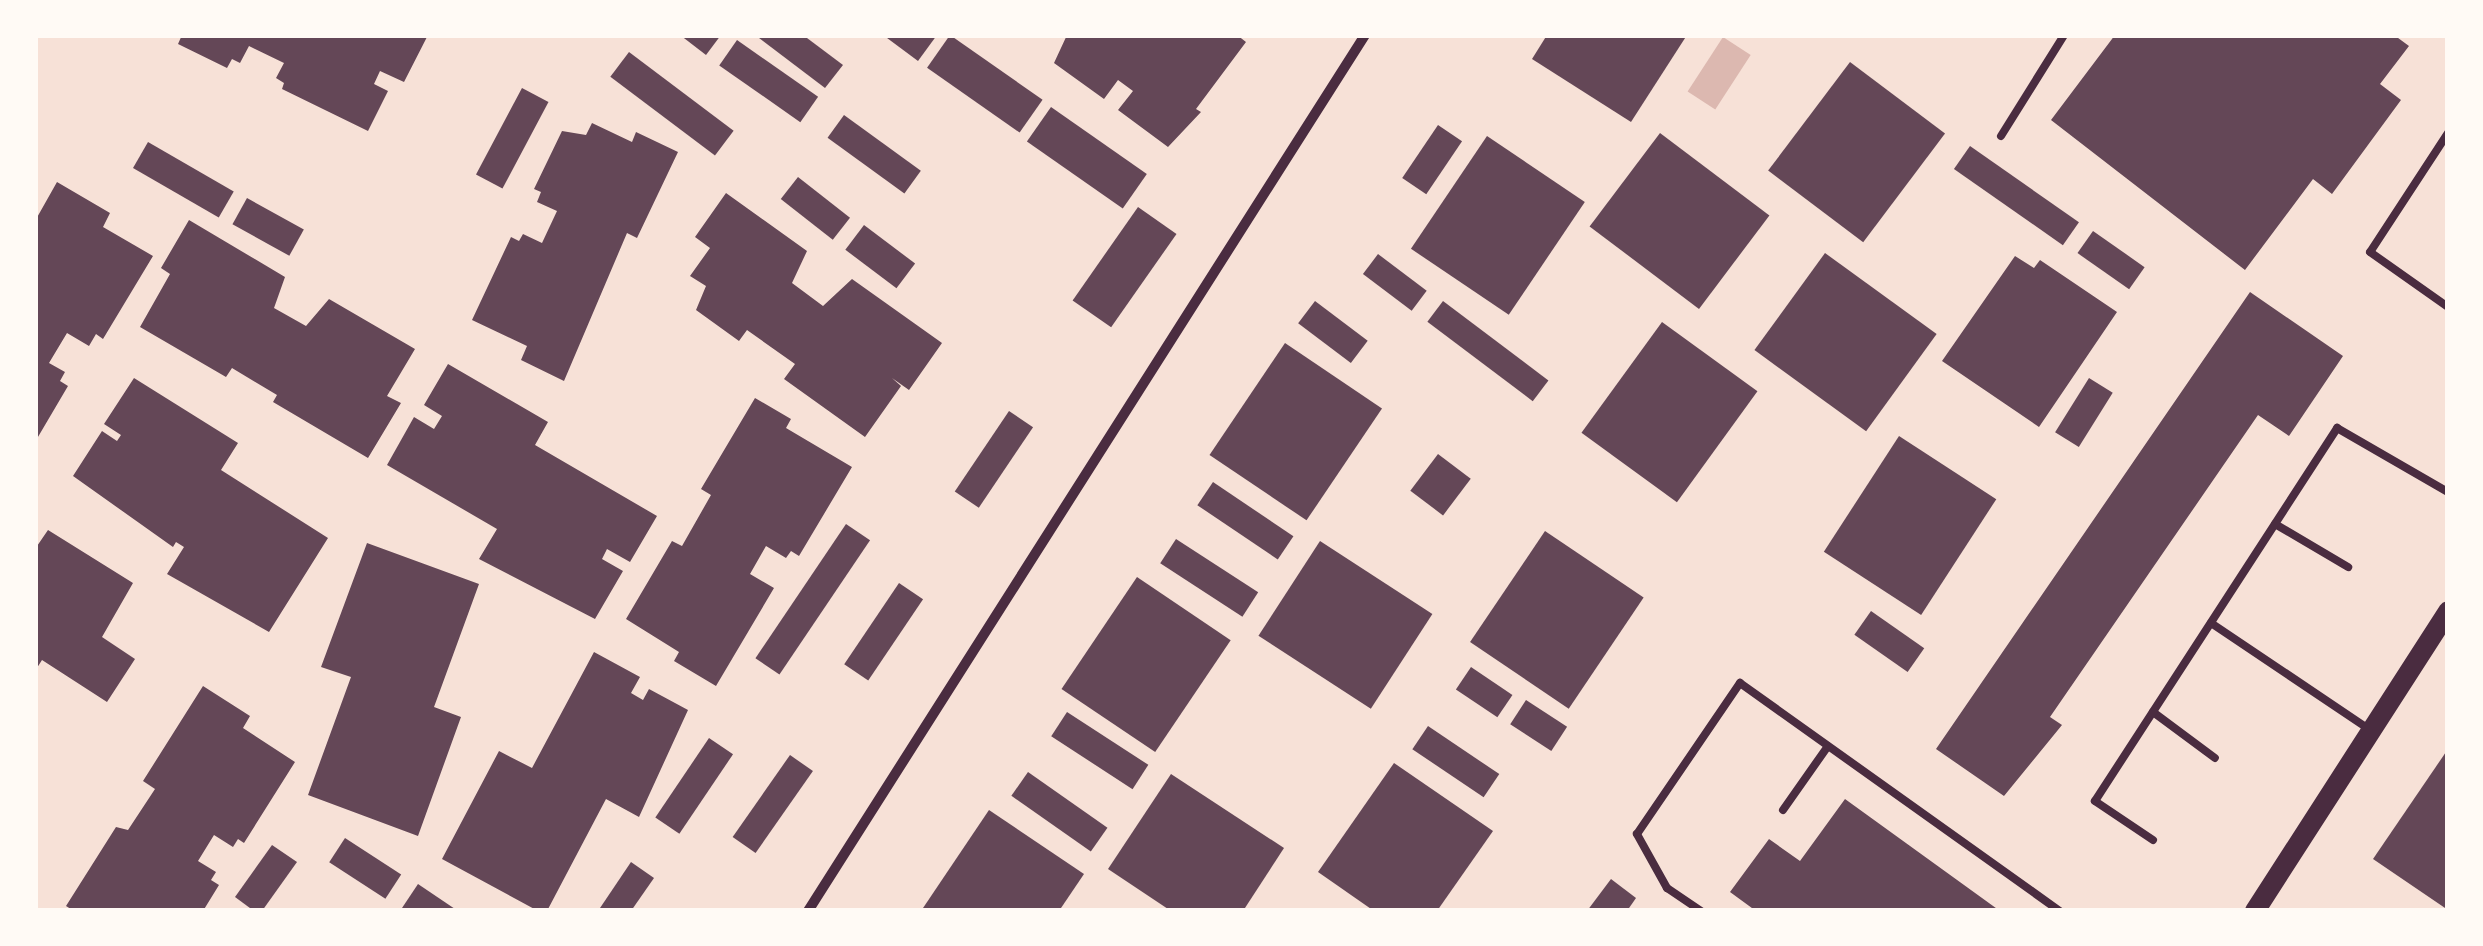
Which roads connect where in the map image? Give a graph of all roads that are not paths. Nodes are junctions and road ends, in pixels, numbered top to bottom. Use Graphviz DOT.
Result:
graph roads {
  1 [pos="1365,35"];
  2 [pos="2064,35"];
  3 [pos="2448,134"];
  4 [pos="2001,136"];
  5 [pos="2448,307"];
  6 [pos="2448,492"];
  7 [pos="2276,524"];
  8 [pos="2348,567"];
  9 [pos="2448,611"];
  10 [pos="2211,623"];
  11 [pos="2153,712"];
  12 [pos="2371,731"];
  13 [pos="1828,746"];
  14 [pos="2214,758"];
  15 [pos="1783,810"];
  16 [pos="2153,840"];
  17 [pos="808,911"];
  18 [pos="1701,911"];
  19 [pos="2060,911"];
  20 [pos="2255,911"];
  1 -- 17 [label="street"];
  2 -- 4 [label="lane"];
  3 -- 5 [label="lane"];
  6 -- 7 [label="lane"];
  7 -- 8 [label="lane"];
  7 -- 10 [label="lane"];
  9 -- 12 [label="main road"];
  10 -- 11 [label="lane"];
  10 -- 12 [label="lane"];
  11 -- 14 [label="lane"];
  11 -- 16 [label="lane"];
  12 -- 20 [label="main road"];
  13 -- 15 [label="lane"];
  13 -- 18 [label="lane"];
  13 -- 19 [label="lane"];
}
